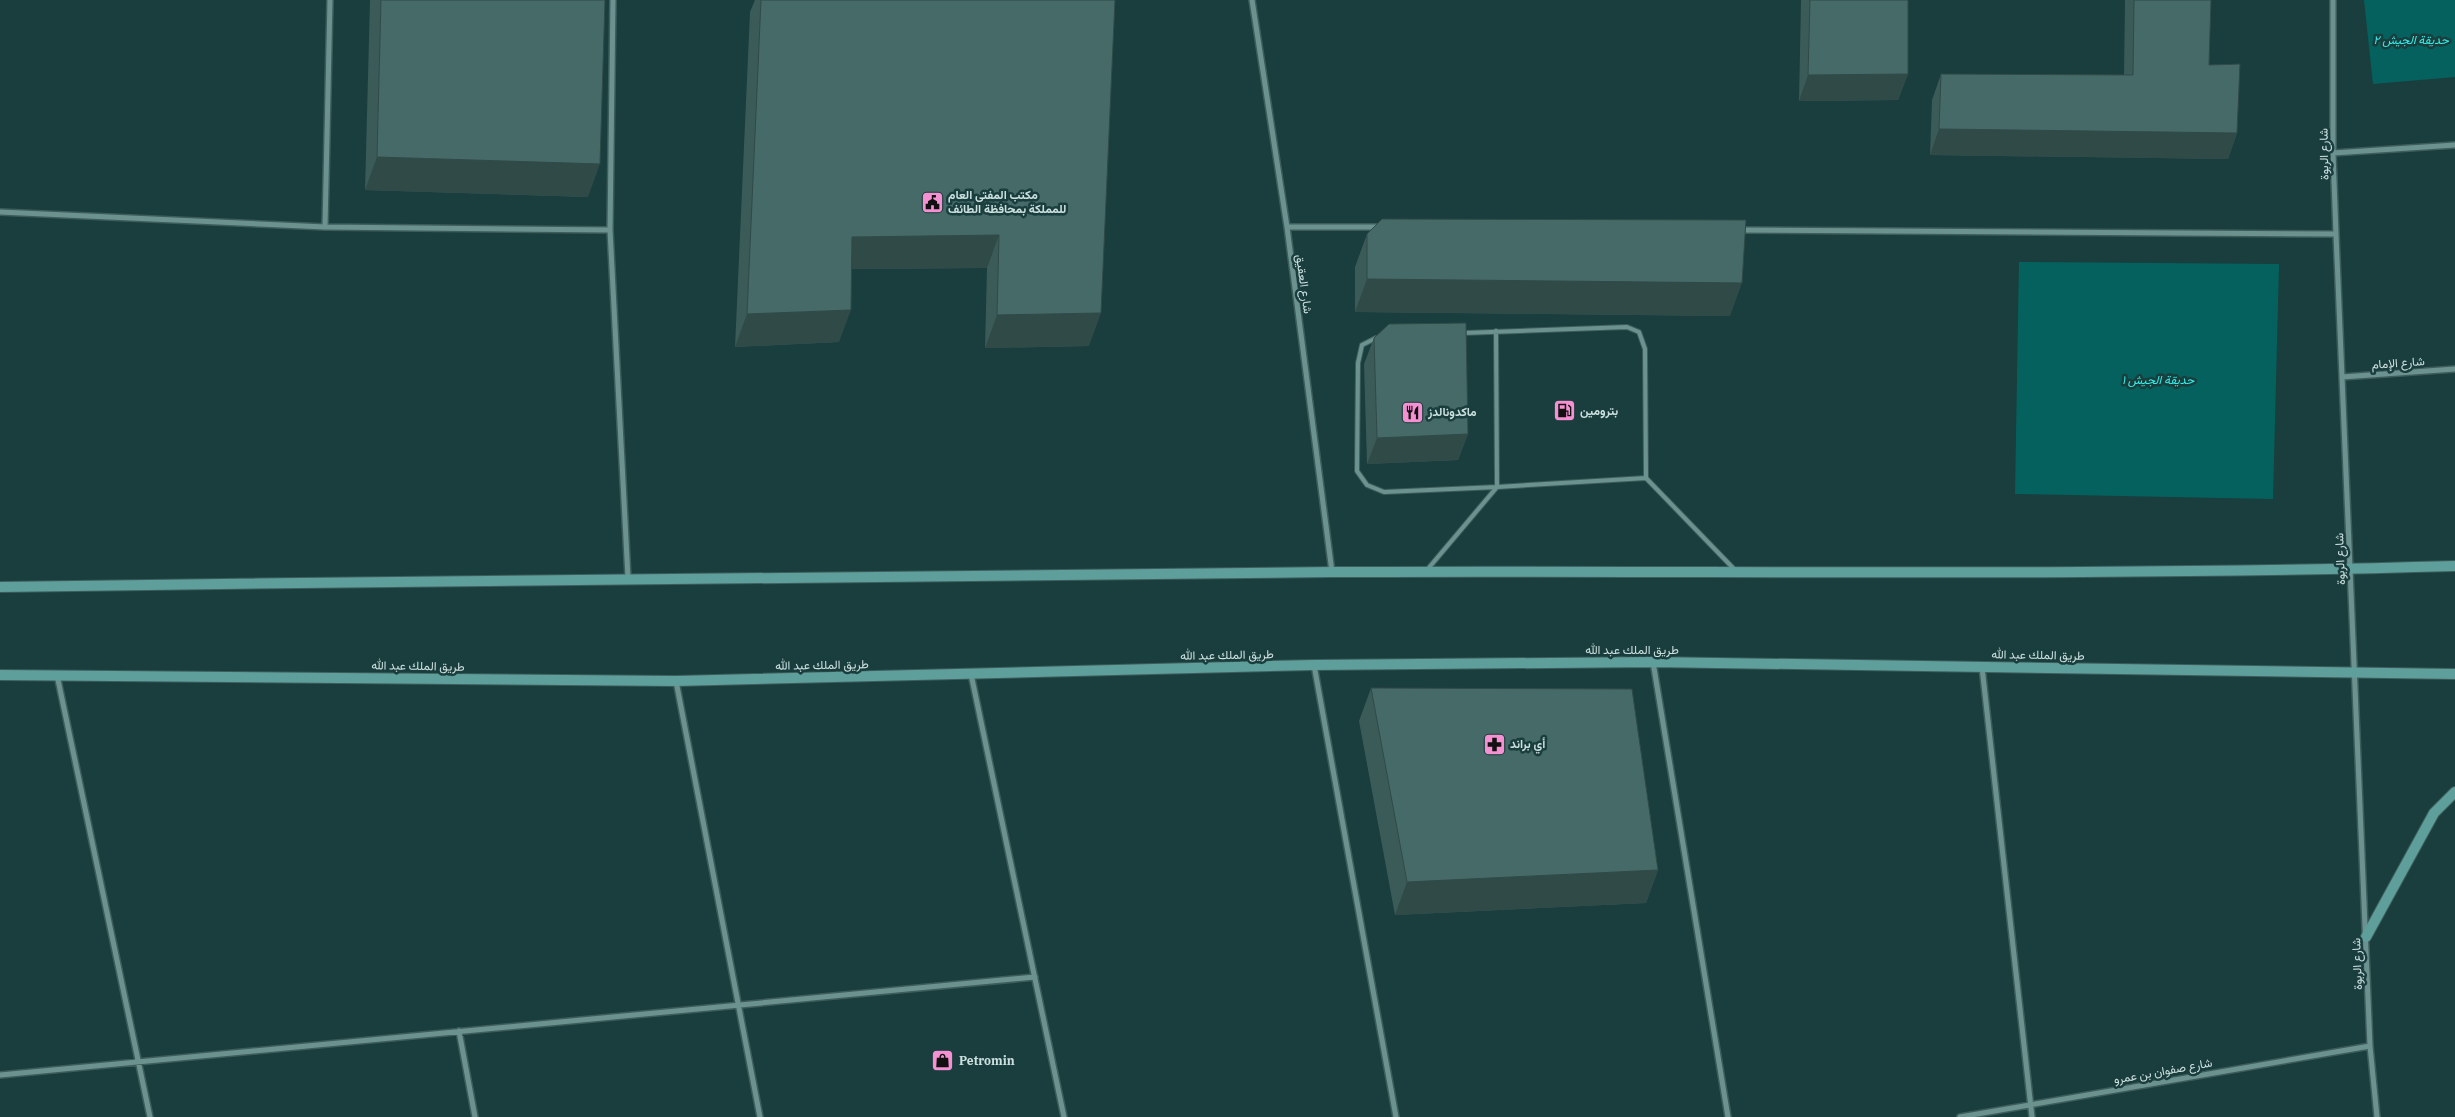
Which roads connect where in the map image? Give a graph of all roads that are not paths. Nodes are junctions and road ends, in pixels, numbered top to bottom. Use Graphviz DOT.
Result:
graph roads {
  1 [pos="330,0"];
  2 [pos="613,0"];
  3 [pos="1252,0"];
  4 [pos="2333,0"];
  5 [pos="2455,145"];
  6 [pos="2333,153"];
  7 [pos="0,212"];
  8 [pos="325,227"];
  9 [pos="1287,227"];
  10 [pos="1387,227"];
  11 [pos="610,230"];
  12 [pos="1737,230"];
  13 [pos="2336,234"];
  14 [pos="1496,331"];
  15 [pos="1457,333"];
  16 [pos="1379,337"];
  17 [pos="2455,369"];
  18 [pos="2342,377"];
  19 [pos="1646,478"];
  20 [pos="1497,487"];
  21 [pos="2455,566"];
  22 [pos="2350,569"];
  23 [pos="1332,572"];
  24 [pos="1426,572"];
  25 [pos="1739,573"];
  26 [pos="628,578"];
  27 [pos="0,587"];
  28 [pos="1653,662"];
  29 [pos="1314,665"];
  30 [pos="1982,667"];
  31 [pos="2355,672"];
  32 [pos="971,674"];
  33 [pos="2455,674"];
  34 [pos="0,675"];
  35 [pos="57,675"];
  36 [pos="676,681"];
  37 [pos="2455,792"];
  38 [pos="2366,937"];
  39 [pos="1035,977"];
  40 [pos="739,1005"];
  41 [pos="459,1031"];
  42 [pos="2370,1046"];
  43 [pos="138,1062"];
  44 [pos="0,1075"];
  45 [pos="2030,1104"];
  46 [pos="150,1117"];
  47 [pos="475,1117"];
  48 [pos="760,1117"];
  49 [pos="1064,1117"];
  50 [pos="1396,1117"];
  51 [pos="1728,1117"];
  52 [pos="1960,1117"];
  53 [pos="2032,1117"];
  54 [pos="2377,1117"];
  1 -- 8 [label="street"];
  2 -- 11 [label="street"];
  3 -- 9 [label="street, شارع العقيق"];
  4 -- 6 [label="street, شارع الربوة"];
  5 -- 6 [label="street"];
  6 -- 13 [label="street, شارع الربوة"];
  7 -- 8 [label="street"];
  8 -- 11 [label="street"];
  9 -- 10 [label="street"];
  9 -- 23 [label="street, شارع العقيق"];
  11 -- 26 [label="street"];
  12 -- 13 [label="street"];
  13 -- 18 [label="street, شارع الربوة"];
  14 -- 15 [label="lane"];
  14 -- 19 [label="lane"];
  14 -- 20 [label="lane"];
  16 -- 20 [label="lane"];
  17 -- 18 [label="street, شارع الإمام"];
  18 -- 22 [label="street, شارع الربوة"];
  19 -- 20 [label="lane"];
  19 -- 25 [label="lane"];
  20 -- 24 [label="lane"];
  21 -- 22 [label="main road"];
  22 -- 25 [label="main road"];
  22 -- 31 [label="street, شارع الربوة"];
  23 -- 24 [label="main road"];
  23 -- 26 [label="main road"];
  24 -- 25 [label="main road"];
  26 -- 27 [label="main road"];
  28 -- 29 [label="main road, طريق الملك عبد الله"];
  28 -- 30 [label="main road, طريق الملك عبد الله"];
  28 -- 51 [label="street"];
  29 -- 32 [label="main road, طريق الملك عبد الله"];
  29 -- 50 [label="street"];
  30 -- 31 [label="main road, طريق الملك عبد الله"];
  30 -- 45 [label="street"];
  31 -- 33 [label="main road, طريق الملك عبد الله"];
  31 -- 38 [label="street, شارع الربوة"];
  32 -- 36 [label="main road, طريق الملك عبد الله"];
  32 -- 39 [label="street"];
  34 -- 35 [label="main road, طريق الملك عبد الله"];
  35 -- 36 [label="main road, طريق الملك عبد الله"];
  35 -- 43 [label="street"];
  36 -- 40 [label="street"];
  37 -- 38 [label="main road"];
  38 -- 42 [label="street, شارع الربوة"];
  39 -- 40 [label="street"];
  39 -- 49 [label="street"];
  40 -- 41 [label="street"];
  40 -- 48 [label="street"];
  41 -- 43 [label="street"];
  41 -- 47 [label="street"];
  42 -- 45 [label="street, شارع صفوان بن عمرو"];
  42 -- 54 [label="street, شارع الربوة"];
  43 -- 44 [label="street"];
  43 -- 46 [label="street"];
  45 -- 52 [label="street, شارع صفوان بن عمرو"];
  45 -- 53 [label="street"];
}
